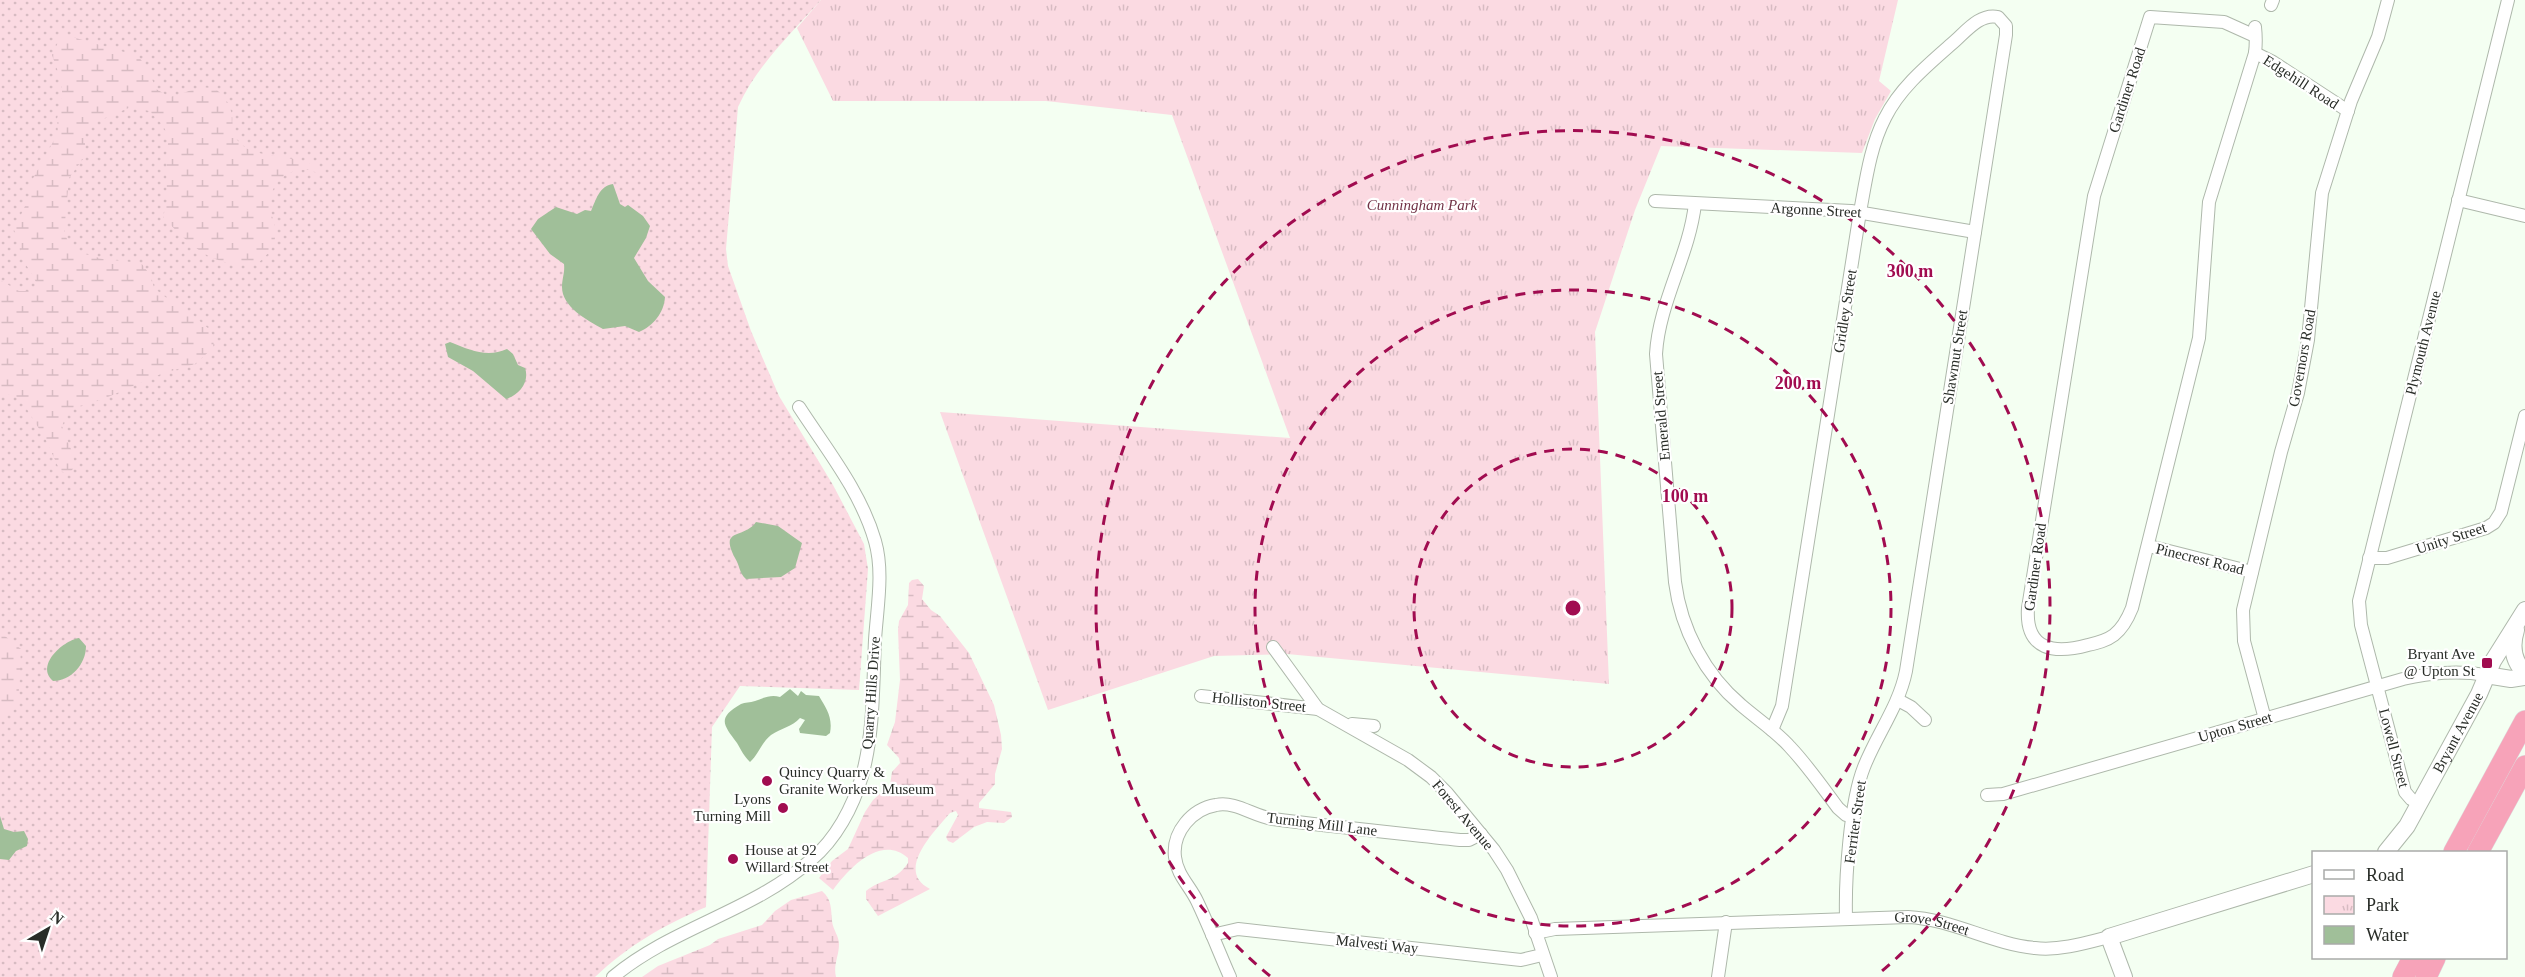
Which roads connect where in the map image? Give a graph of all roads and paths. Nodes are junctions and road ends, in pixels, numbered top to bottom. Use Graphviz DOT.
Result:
graph roads {
  1 [pos="2388,0"];
  2 [pos="2508,0"];
  3 [pos="1998,17"];
  4 [pos="2255,53"];
  5 [pos="2348,111"];
  6 [pos="2458,200"];
  7 [pos="1655,201"];
  8 [pos="1695,204"];
  9 [pos="1860,212"];
  10 [pos="2525,216"];
  11 [pos="1975,232"];
  12 [pos="799,407"];
  13 [pos="2525,416"];
  14 [pos="2149,546"];
  15 [pos="2369,558"];
  16 [pos="2252,572"];
  17 [pos="2522,615"];
  18 [pos="1274,647"];
  19 [pos="2486,675"];
  20 [pos="2525,675"];
  21 [pos="2378,686"];
  22 [pos="1201,696"];
  23 [pos="1898,700"];
  24 [pos="1318,709"];
  25 [pos="2265,718"];
  26 [pos="1925,720"];
  27 [pos="2525,721"];
  28 [pos="1347,724"];
  29 [pos="1374,726"];
  30 [pos="1772,730"];
  31 [pos="2525,743"];
  32 [pos="2525,766"];
  33 [pos="2525,785"];
  34 [pos="1987,795"];
  35 [pos="2419,804"];
  36 [pos="1854,817"];
  37 [pos="1481,834"];
  38 [pos="2387,851"];
  39 [pos="2455,851"];
  40 [pos="2467,851"];
  41 [pos="2479,851"];
  42 [pos="2489,851"];
  43 [pos="2312,874"];
  44 [pos="1846,917"];
  45 [pos="1726,922"];
  46 [pos="1536,933"];
  47 [pos="1212,934"];
  48 [pos="2109,937"];
  49 [pos="1542,955"];
  50 [pos="2401,959"];
  51 [pos="2412,959"];
  52 [pos="2424,959"];
  53 [pos="2433,959"];
  54 [pos="613,977"];
  55 [pos="1230,977"];
  56 [pos="1551,977"];
  57 [pos="1718,977"];
  58 [pos="2124,977"];
  59 [pos="2393,977"];
  60 [pos="2403,977"];
  61 [pos="2417,977"];
  62 [pos="2426,977"];
  1 -- 5 [label="street, Governors Road"];
  2 -- 6 [label="street, Plymouth Avenue"];
  3 -- 9 [label="street, Gridley Street"];
  3 -- 11 [label="street, Shawmut Street"];
  4 -- 5 [label="street, Edgehill Road"];
  4 -- 14 [label="street, Gardiner Road"];
  4 -- 14 [label="street, Gardiner Road"];
  5 -- 16 [label="street, Governors Road"];
  6 -- 10 [label="street"];
  6 -- 15 [label="street, Plymouth Avenue"];
  7 -- 8 [label="street, Argonne Street"];
  8 -- 9 [label="street, Argonne Street"];
  8 -- 30 [label="street, Emerald Street"];
  9 -- 11 [label="street, Argonne Street"];
  9 -- 30 [label="street, Gridley Street"];
  11 -- 23 [label="street, Shawmut Street"];
  12 -- 54 [label="street, Quarry Hills Drive"];
  13 -- 15 [label="street, Unity Street"];
  14 -- 16 [label="street, Pinecrest Road"];
  15 -- 21 [label="street, Plymouth Avenue"];
  16 -- 25 [label="street, Governors Road"];
  17 -- 19 [label="street, Bryant Avenue"];
  17 -- 20 [label="street"];
  18 -- 24 [label="street, Forest Avenue"];
  19 -- 20 [label="street"];
  19 -- 21 [label="street, Upton Street"];
  19 -- 35 [label="street, Bryant Avenue"];
  21 -- 25 [label="street, Upton Street"];
  21 -- 35 [label="street, Lowell Street"];
  22 -- 24 [label="street, Holliston Street"];
  23 -- 26 [label="street"];
  23 -- 36 [label="street, Ferriter Street"];
  24 -- 28 [label="street, Forest Avenue"];
  25 -- 34 [label="street, Upton Street"];
  27 -- 39 [label="highway"];
  28 -- 29 [label="street"];
  28 -- 37 [label="street, Forest Avenue"];
  30 -- 36 [label="street, Emerald Street"];
  31 -- 40 [label="highway"];
  32 -- 41 [label="highway"];
  33 -- 42 [label="highway"];
  35 -- 38 [label="street, Bryant Avenue"];
  36 -- 44 [label="street, Ferriter Street"];
  37 -- 46 [label="street, Forest Avenue"];
  37 -- 47 [label="street, Turning Mill Lane"];
  43 -- 48 [label="street, Grove Street"];
  44 -- 45 [label="street, Grove Street"];
  44 -- 48 [label="street, Grove Street"];
  45 -- 46 [label="street, Grove Street"];
  45 -- 57 [label="street"];
  46 -- 49 [label="street, Forest Avenue"];
  47 -- 49 [label="street, Malvesti Way"];
  47 -- 55 [label="street, Turning Mill Lane"];
  48 -- 58 [label="street"];
  49 -- 56 [label="street, Forest Avenue"];
  50 -- 59 [label="highway"];
  51 -- 60 [label="highway"];
  52 -- 61 [label="highway"];
  53 -- 62 [label="highway"];
}
